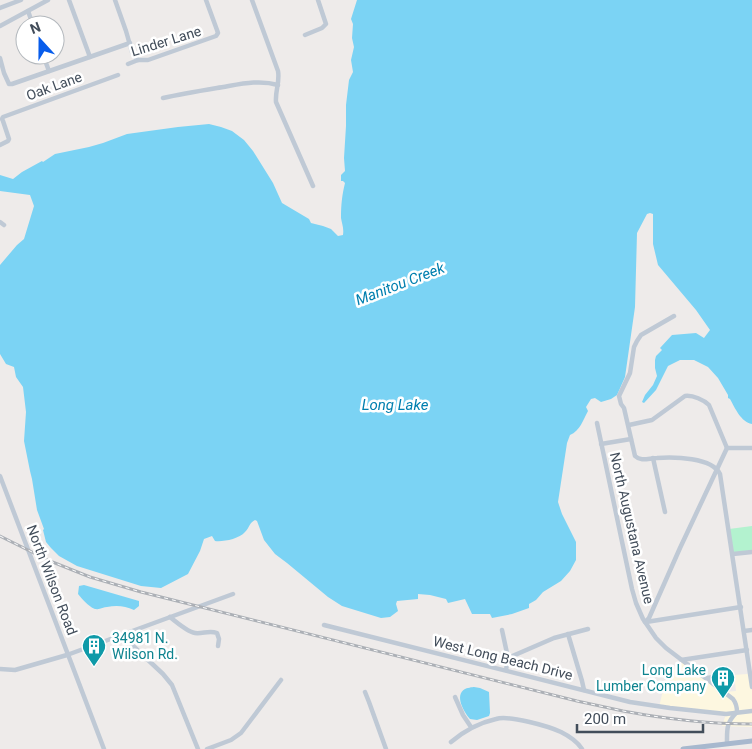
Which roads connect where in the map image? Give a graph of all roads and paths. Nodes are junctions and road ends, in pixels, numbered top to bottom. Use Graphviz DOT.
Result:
graph roads {
  1 [pos="20,0"];
  2 [pos="48,0"];
  3 [pos="69,0"];
  4 [pos="115,0"];
  5 [pos="206,0"];
  6 [pos="252,0"];
  7 [pos="318,0"];
  8 [pos="0,8"];
  9 [pos="28,11"];
  10 [pos="29,15"];
  11 [pos="0,26"];
  12 [pos="305,35"];
  13 [pos="130,43"];
  14 [pos="90,57"];
  15 [pos="138,60"];
  16 [pos="1,62"];
  17 [pos="128,64"];
  18 [pos="47,65"];
  19 [pos="49,71"];
  20 [pos="118,75"];
  21 [pos="278,85"];
  22 [pos="163,98"];
  23 [pos="0,145"];
  24 [pos="313,186"];
  25 [pos="674,316"];
  26 [pos="597,423"];
  27 [pos="629,425"];
  28 [pos="631,439"];
  29 [pos="601,444"];
  30 [pos="727,448"];
  31 [pos="752,448"];
  32 [pos="653,458"];
  33 [pos="718,468"];
  34 [pos="0,476"];
  35 [pos="665,512"];
  36 [pos="752,552"];
  37 [pos="733,554"];
  38 [pos="232,594"];
  39 [pos="740,606"];
  40 [pos="170,617"];
  41 [pos="645,622"];
  42 [pos="324,625"];
  43 [pos="588,628"];
  44 [pos="502,630"];
  45 [pos="752,630"];
  46 [pos="744,631"];
  47 [pos="568,634"];
  48 [pos="123,635"];
  49 [pos="218,646"];
  50 [pos="747,650"];
  51 [pos="67,655"];
  52 [pos="508,658"];
  53 [pos="681,660"];
  54 [pos="0,669"];
  55 [pos="506,670"];
  56 [pos="720,676"];
  57 [pos="707,678"];
  58 [pos="282,680"];
  59 [pos="752,687"];
  60 [pos="584,690"];
  61 [pos="365,692"];
  62 [pos="455,698"];
  63 [pos="752,711"];
  64 [pos="737,712"];
  65 [pos="471,727"];
  66 [pos="752,741"];
  67 [pos="451,742"];
  68 [pos="727,743"];
  69 [pos="104,749"];
  70 [pos="198,749"];
  71 [pos="207,749"];
  72 [pos="386,749"];
  73 [pos="582,749"];
  74 [pos="683,749"];
  1 -- 8 [label="street"];
  2 -- 9 [label="street"];
  3 -- 14 [label="street"];
  4 -- 13 [label="street"];
  5 -- 15 [label="street, Linder Lane"];
  6 -- 21 [label="street"];
  7 -- 12 [label="street"];
  9 -- 10 [label="street"];
  9 -- 11 [label="street"];
  13 -- 14 [label="street"];
  13 -- 15 [label="street"];
  14 -- 19 [label="street"];
  15 -- 17 [label="street, Linder Lane"];
  16 -- 19 [label="street"];
  18 -- 19 [label="street"];
  20 -- 23 [label="street, Oak Lane"];
  21 -- 22 [label="street"];
  21 -- 24 [label="street"];
  25 -- 27 [label="street"];
  26 -- 29 [label="street, North Augustana Avenue"];
  27 -- 28 [label="street"];
  27 -- 30 [label="street"];
  28 -- 29 [label="street"];
  28 -- 32 [label="street"];
  29 -- 41 [label="street, North Augustana Avenue"];
  30 -- 31 [label="street"];
  30 -- 33 [label="street"];
  32 -- 33 [label="street"];
  32 -- 35 [label="street"];
  33 -- 37 [label="street"];
  33 -- 41 [label="street"];
  34 -- 51 [label="street, North Wilson Road"];
  36 -- 37 [label="street"];
  37 -- 39 [label="street"];
  38 -- 40 [label="street"];
  39 -- 41 [label="street"];
  39 -- 46 [label="street"];
  40 -- 48 [label="street"];
  40 -- 49 [label="street"];
  41 -- 53 [label="street, North Augustana Avenue"];
  42 -- 55 [label="street, West Long Beach Drive"];
  43 -- 47 [label="street"];
  44 -- 52 [label="street"];
  45 -- 46 [label="street"];
  46 -- 50 [label="street"];
  47 -- 52 [label="street"];
  47 -- 60 [label="street"];
  48 -- 51 [label="street"];
  48 -- 70 [label="street"];
  50 -- 53 [label="street"];
  50 -- 59 [label="street"];
  51 -- 54 [label="street"];
  51 -- 69 [label="street, North Wilson Road"];
  52 -- 55 [label="street"];
  53 -- 57 [label="street, North Augustana Avenue"];
  55 -- 60 [label="street, West Long Beach Drive"];
  56 -- 57 [label="street"];
  57 -- 64 [label="street, North Augustana Avenue"];
  58 -- 71 [label="street"];
  60 -- 64 [label="street, West Long Beach Drive"];
  61 -- 72 [label="street"];
  62 -- 65 [label="street"];
  63 -- 64 [label="street, West Long Beach Drive"];
  64 -- 68 [label="street"];
  65 -- 67 [label="street"];
  65 -- 73 [label="street"];
  66 -- 68 [label="main road"];
  68 -- 74 [label="main road"];
}
